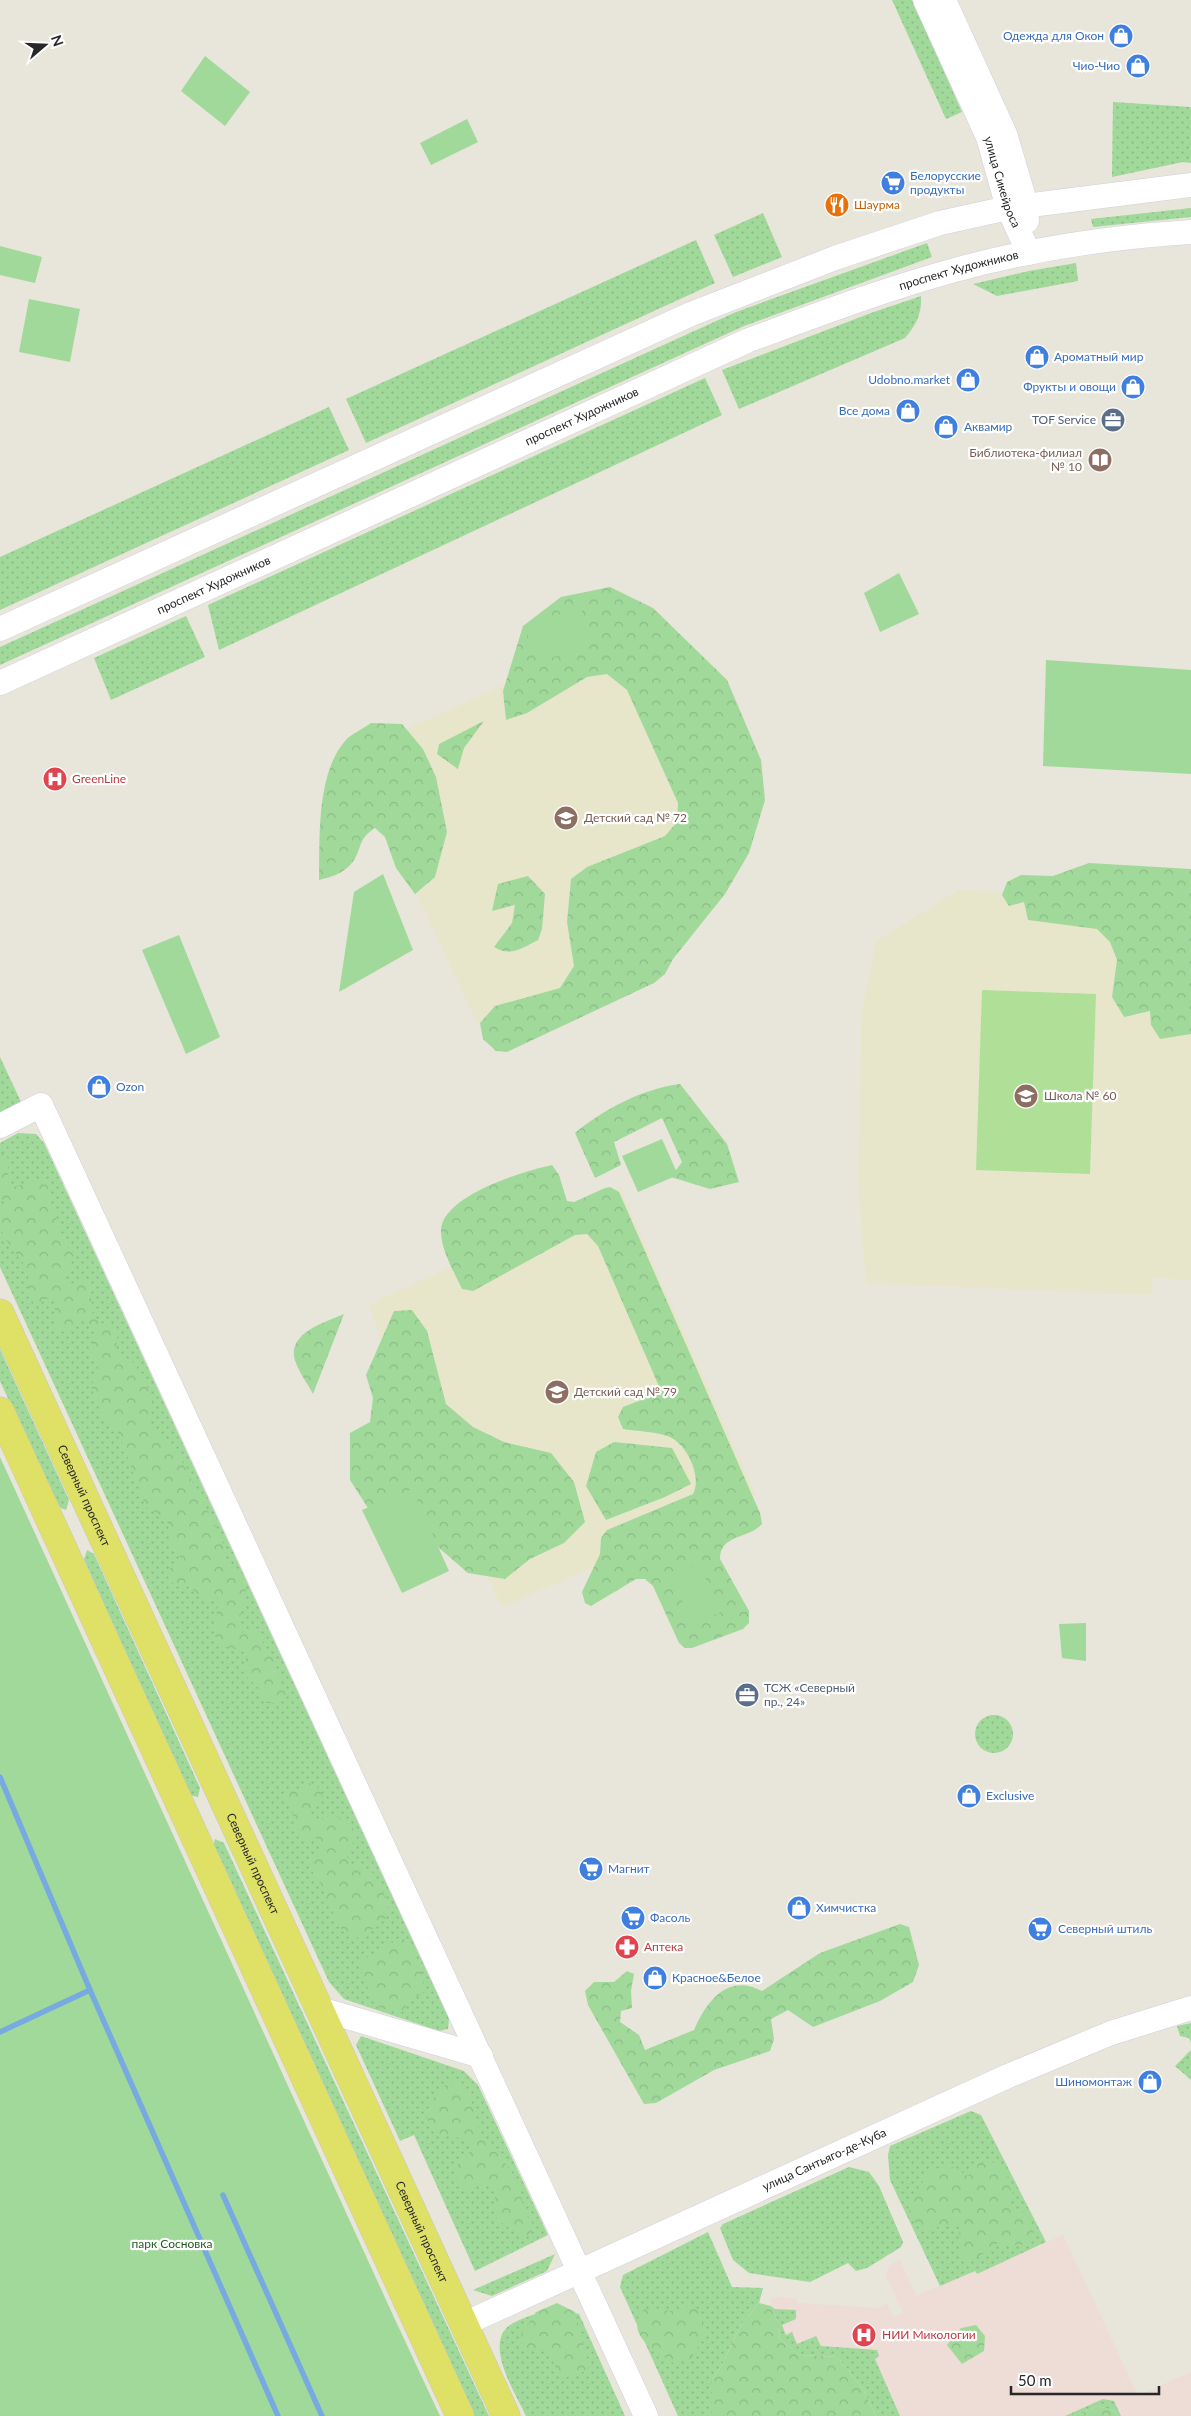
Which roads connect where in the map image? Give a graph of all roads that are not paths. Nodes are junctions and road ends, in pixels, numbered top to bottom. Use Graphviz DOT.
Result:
graph roads {
  1 [pos="926,0"];
  2 [pos="944,0"];
  3 [pos="1191,185"];
  4 [pos="1018,206"];
  5 [pos="1191,232"];
  6 [pos="1029,253"];
  7 [pos="0,629"];
  8 [pos="0,683"];
  9 [pos="0,1126"];
  10 [pos="0,1313"];
  11 [pos="0,1411"];
  12 [pos="89,1507"];
  13 [pos="52,1524"];
  14 [pos="232,1817"];
  15 [pos="195,1836"];
  16 [pos="1191,2008"];
  17 [pos="320,2009"];
  18 [pos="481,2056"];
  19 [pos="579,2270"];
  20 [pos="464,2324"];
  21 [pos="460,2416"];
  22 [pos="506,2416"];
  23 [pos="646,2416"];
  1 -- 4 [label="street, улица Сикейроса"];
  2 -- 4 [label="street, улица Сикейроса"];
  3 -- 4 [label="street"];
  4 -- 6 [label="street, улица Сикейроса"];
  4 -- 7 [label="street"];
  5 -- 6 [label="street, проспект Художников"];
  6 -- 8 [label="street, проспект Художников"];
  9 -- 18 [label="street"];
  10 -- 12 [label="main road, Северный проспект"];
  11 -- 13 [label="main road"];
  12 -- 13 [label="main road"];
  12 -- 14 [label="main road, Северный проспект"];
  13 -- 15 [label="main road"];
  14 -- 15 [label="main road"];
  14 -- 17 [label="main road, Северный проспект"];
  15 -- 21 [label="main road"];
  16 -- 19 [label="street, улица Сантьяго-де-Куба"];
  17 -- 18 [label="street"];
  17 -- 20 [label="main road, Северный проспект"];
  18 -- 19 [label="street"];
  19 -- 20 [label="street, улица Сантьяго-де-Куба"];
  19 -- 23 [label="street"];
  20 -- 22 [label="main road, Северный проспект"];
}
